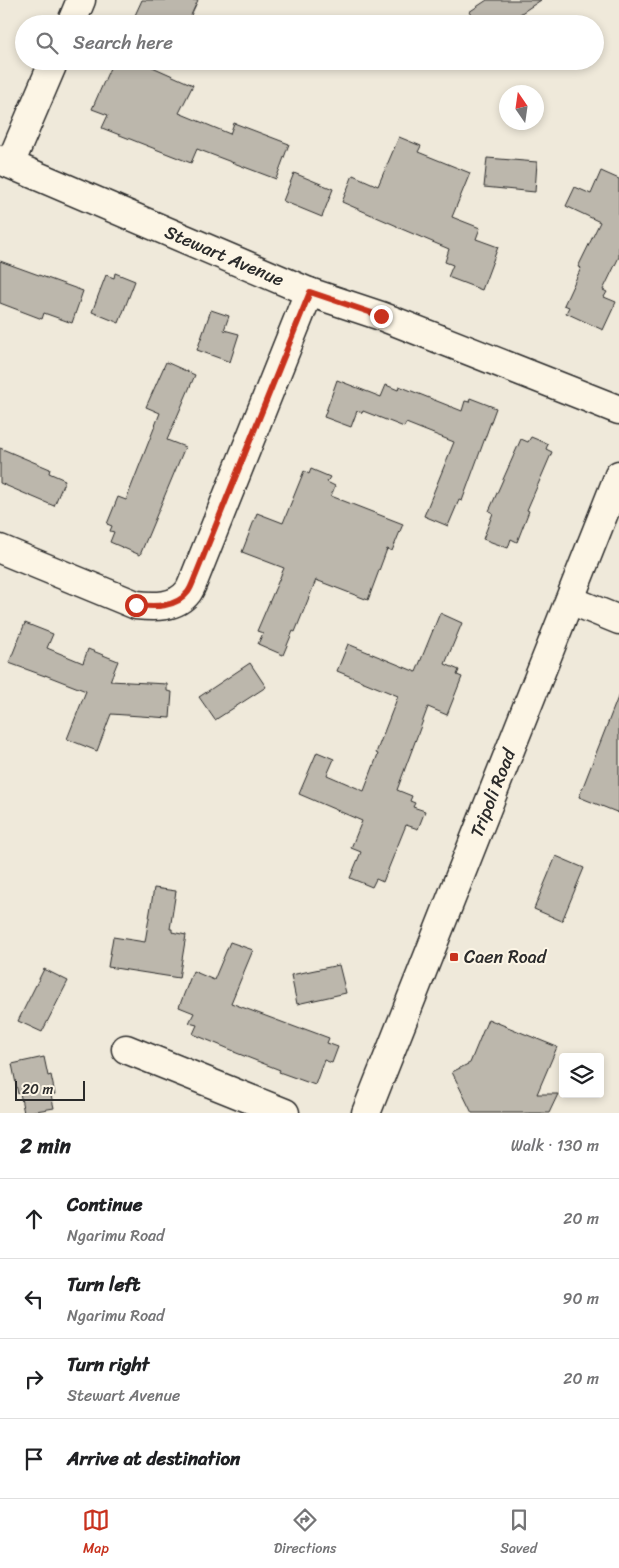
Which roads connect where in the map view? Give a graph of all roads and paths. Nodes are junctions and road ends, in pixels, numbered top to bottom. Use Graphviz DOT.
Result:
graph roads {
  1 [pos="81,0"];
  2 [pos="75,15"];
  3 [pos="50,70"];
  4 [pos="5,162"];
  5 [pos="310,292"];
  6 [pos="619,410"];
  7 [pos="619,475"];
  8 [pos="0,549"];
  9 [pos="570,600"];
  10 [pos="619,620"];
  11 [pos="126,1049"];
  12 [pos="285,1113"];
  13 [pos="366,1113"];
  1 -- 2 [label="street"];
  3 -- 4 [label="street"];
  4 -- 5 [label="street, Stewart Avenue"];
  5 -- 6 [label="street, Stewart Avenue"];
  5 -- 8 [label="street"];
  7 -- 9 [label="street, Tripoli Road"];
  9 -- 10 [label="street"];
  9 -- 13 [label="street, Tripoli Road"];
  11 -- 12 [label="street"];
}
